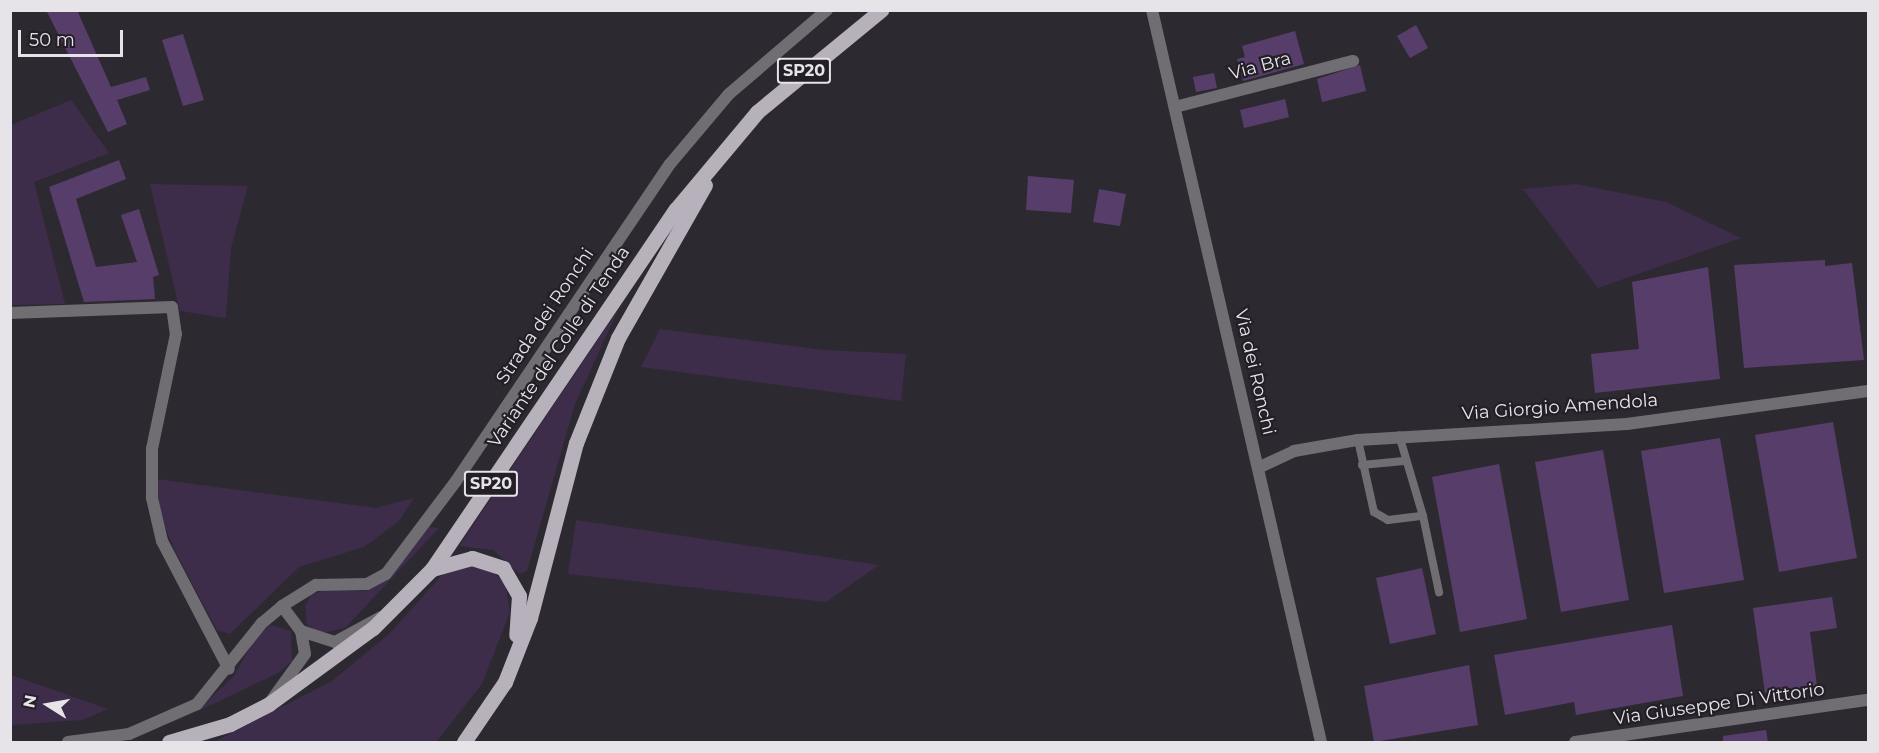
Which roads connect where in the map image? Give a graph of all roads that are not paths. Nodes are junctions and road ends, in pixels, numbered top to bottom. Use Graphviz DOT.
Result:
graph roads {
  1 [pos="827,10"];
  2 [pos="881,10"];
  3 [pos="1152,10"];
  4 [pos="1353,61"];
  5 [pos="1175,107"];
  6 [pos="733,138"];
  7 [pos="10,313"];
  8 [pos="1869,392"];
  9 [pos="1399,435"];
  10 [pos="1358,440"];
  11 [pos="1404,460"];
  12 [pos="1362,465"];
  13 [pos="1258,468"];
  14 [pos="1423,516"];
  15 [pos="432,569"];
  16 [pos="1439,592"];
  17 [pos="282,606"];
  18 [pos="386,615"];
  19 [pos="301,631"];
  20 [pos="229,669"];
  21 [pos="505,681"];
  22 [pos="1869,700"];
  23 [pos="269,704"];
  24 [pos="199,738"];
  25 [pos="1617,740"];
  26 [pos="68,742"];
  27 [pos="169,742"];
  28 [pos="464,742"];
  29 [pos="1321,742"];
  30 [pos="1575,742"];
  1 -- 17 [label="street, Strada dei Ronchi"];
  2 -- 6 [label="main road, Variante del Colle di Tenda / SP20"];
  3 -- 5 [label="street, Via dei Ronchi"];
  4 -- 5 [label="street, Via Bra"];
  5 -- 13 [label="street, Via dei Ronchi"];
  6 -- 15 [label="main road, Variante del Colle di Tenda / SP20"];
  6 -- 21 [label="main road, SP20"];
  7 -- 20 [label="street"];
  8 -- 9 [label="street, Via Giorgio Amendola"];
  9 -- 10 [label="street, Via Giorgio Amendola"];
  9 -- 11 [label="lane"];
  10 -- 12 [label="lane"];
  10 -- 13 [label="street, Via Giorgio Amendola"];
  11 -- 12 [label="lane"];
  11 -- 14 [label="lane"];
  12 -- 14 [label="lane"];
  13 -- 29 [label="street, Via dei Ronchi"];
  14 -- 16 [label="lane"];
  15 -- 18 [label="main road, Variante del Colle di Tenda / SP20"];
  15 -- 21 [label="main road, SP20"];
  17 -- 19 [label="street"];
  17 -- 20 [label="street, Strada dei Ronchi"];
  18 -- 19 [label="street"];
  18 -- 23 [label="main road, Variante del Colle di Tenda / SP20"];
  19 -- 23 [label="street"];
  20 -- 26 [label="street, Strada dei Ronchi"];
  21 -- 28 [label="main road, SP20"];
  22 -- 25 [label="street, Via Giuseppe Di Vittorio"];
  23 -- 24 [label="main road, Variante del Colle di Tenda / SP20"];
  24 -- 27 [label="main road, Variante del Colle di Tenda / SP20"];
  25 -- 30 [label="street, Via Giuseppe Di Vittorio"];
}
